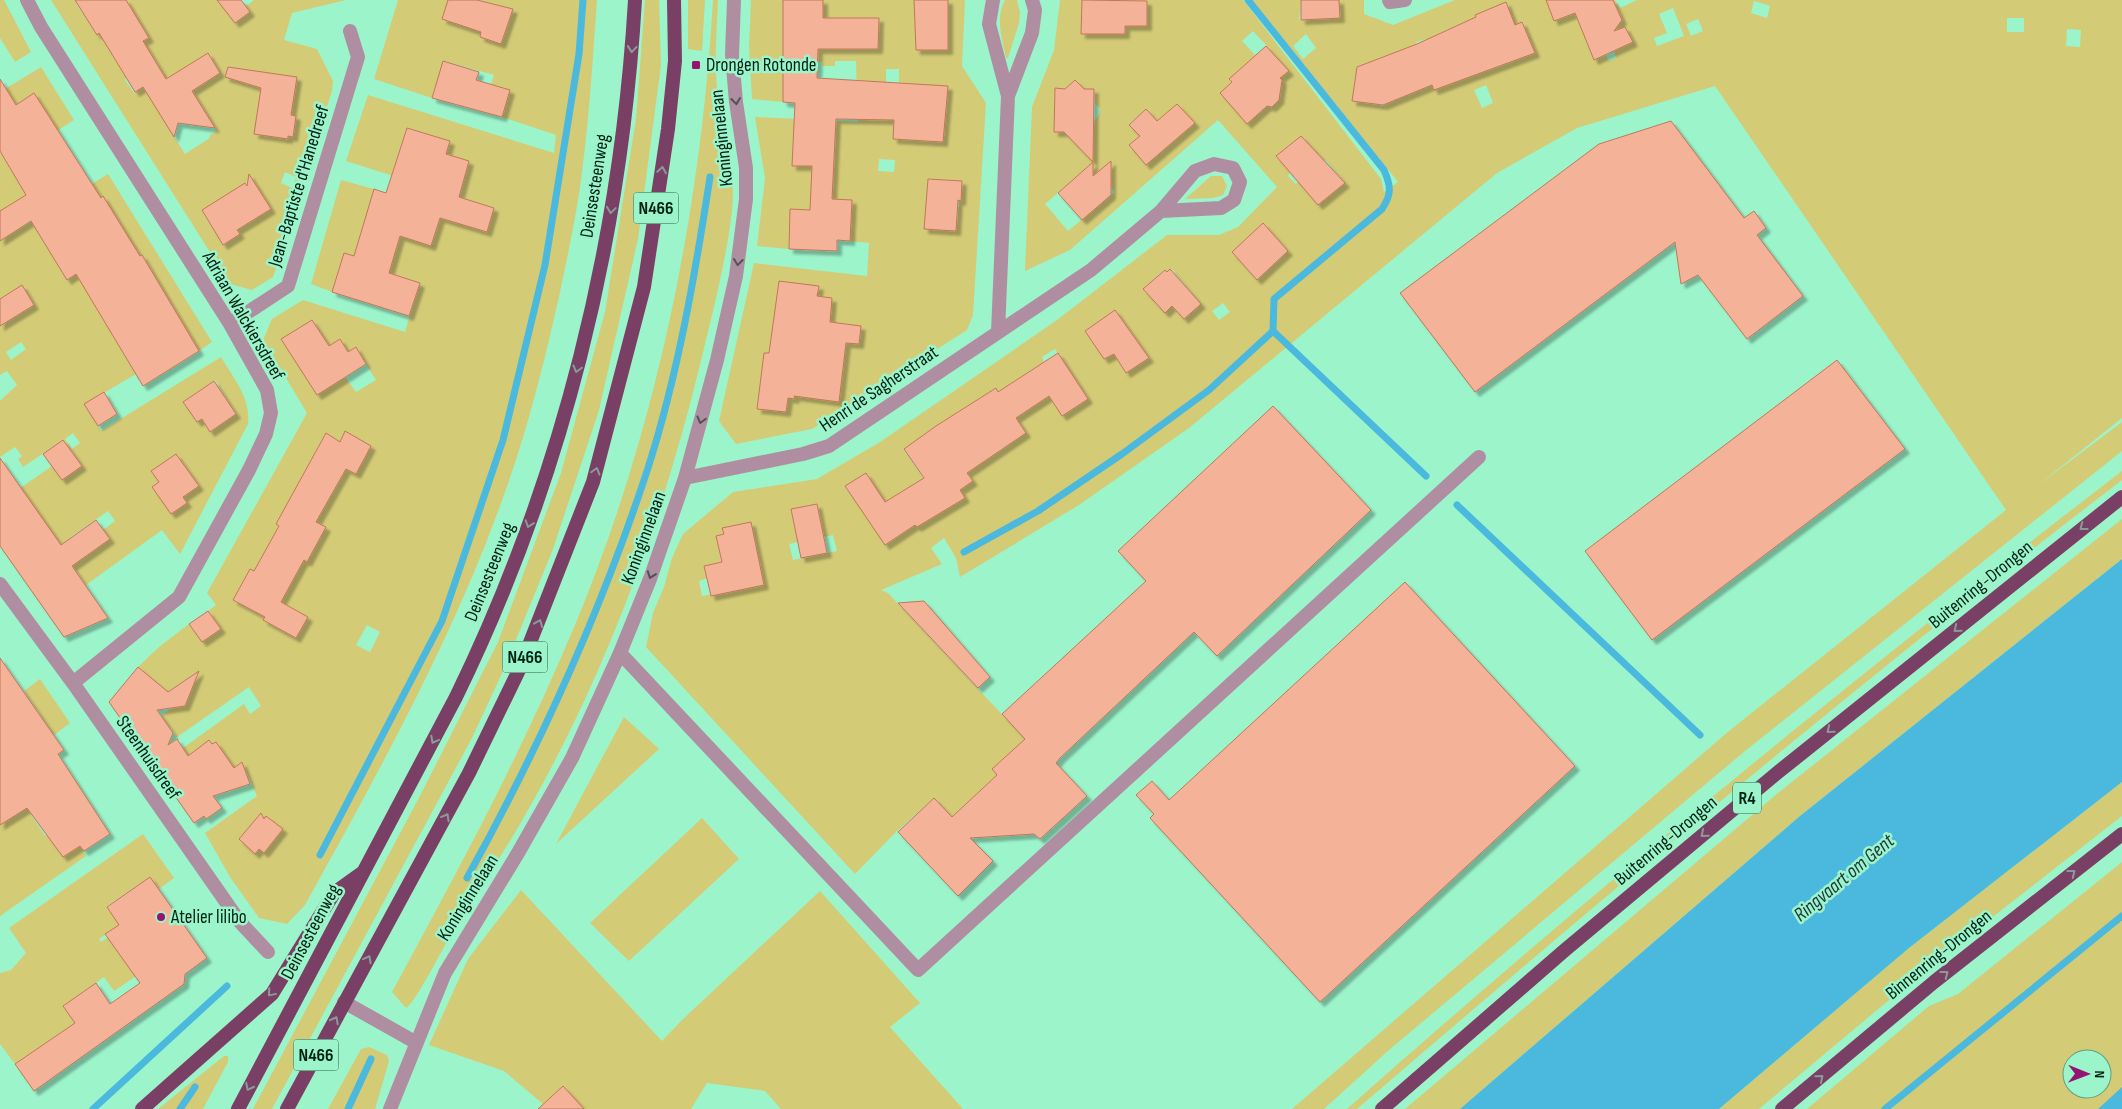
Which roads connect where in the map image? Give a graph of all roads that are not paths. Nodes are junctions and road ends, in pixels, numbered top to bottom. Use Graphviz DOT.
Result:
graph roads {
  1 [pos="27,0"];
  2 [pos="634,0"];
  3 [pos="674,0"];
  4 [pos="734,0"];
  5 [pos="993,0"];
  6 [pos="1032,0"];
  7 [pos="1389,0"];
  8 [pos="1405,0"];
  9 [pos="350,31"];
  10 [pos="1008,96"];
  11 [pos="1161,211"];
  12 [pos="230,324"];
  13 [pos="998,332"];
  14 [pos="1479,457"];
  15 [pos="685,478"];
  16 [pos="2122,497"];
  17 [pos="0,584"];
  18 [pos="620,653"];
  19 [pos="73,683"];
  20 [pos="2122,834"];
  21 [pos="365,870"];
  22 [pos="268,952"];
  23 [pos="344,1002"];
  24 [pos="415,1042"];
  25 [pos="142,1109"];
  26 [pos="238,1109"];
  27 [pos="287,1109"];
  28 [pos="390,1109"];
  29 [pos="1382,1109"];
  30 [pos="1782,1109"];
  1 -- 12 [label="street, Adriaan Walckiersdreef"];
  2 -- 21 [label="highway, Deinsesteenweg / N466, one-way"];
  23 -- 3 [label="highway, N466, one-way"];
  4 -- 15 [label="street, Koninginnelaan, one-way"];
  5 -- 10 [label="street"];
  6 -- 10 [label="street"];
  7 -- 8 [label="street"];
  9 -- 12 [label="street, Jean-Baptiste d'Hanedreef"];
  10 -- 13 [label="street"];
  11 -- 11 [label="street, Henri de Sagherstraat"];
  11 -- 13 [label="street, Henri de Sagherstraat"];
  12 -- 19 [label="street, Adriaan Walckiersdreef"];
  13 -- 15 [label="street, Henri de Sagherstraat"];
  14 -- 18 [label="street"];
  15 -- 18 [label="street, Koninginnelaan, one-way"];
  16 -- 29 [label="highway, Buitenring-Drongen / R4, one-way"];
  17 -- 19 [label="street, Steenhuisdreef"];
  18 -- 24 [label="street, Koninginnelaan"];
  19 -- 22 [label="street, Steenhuisdreef"];
  30 -- 20 [label="highway, Binnenring-Drongen, one-way"];
  21 -- 25 [label="highway, one-way"];
  21 -- 26 [label="highway, Deinsesteenweg / N466, one-way"];
  23 -- 24 [label="street"];
  27 -- 23 [label="highway, N466, one-way"];
  24 -- 28 [label="street, Koninginnelaan"];
}
